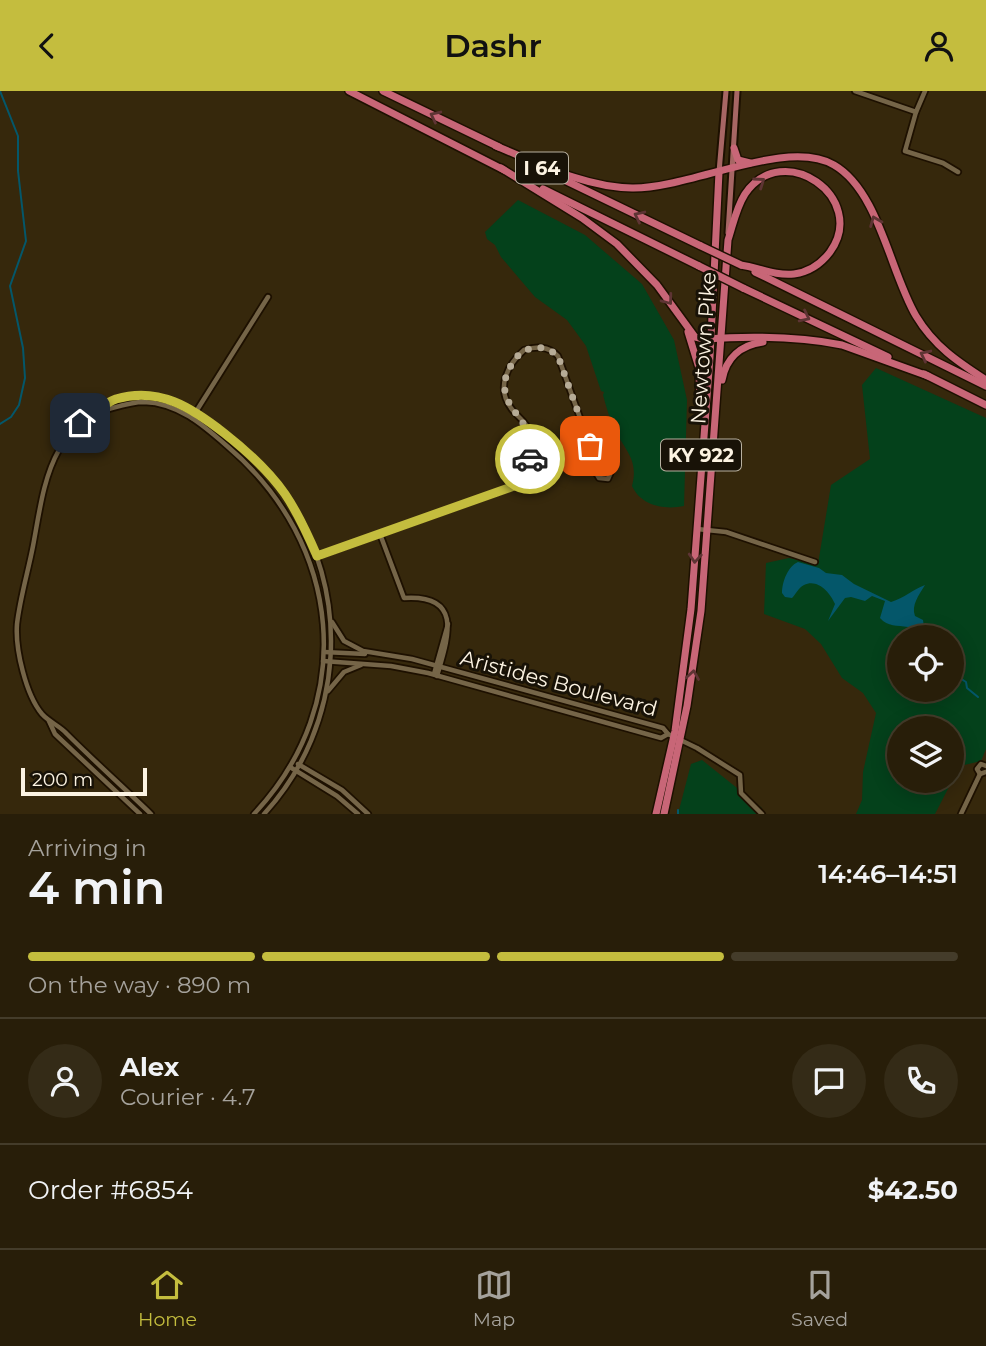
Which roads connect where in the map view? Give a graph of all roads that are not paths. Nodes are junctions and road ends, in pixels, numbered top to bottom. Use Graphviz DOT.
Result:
graph roads {
  1 [pos="349,91"];
  2 [pos="383,91"];
  3 [pos="726,91"];
  4 [pos="737,91"];
  5 [pos="855,91"];
  6 [pos="925,91"];
  7 [pos="916,112"];
  8 [pos="496,146"];
  9 [pos="734,148"];
  10 [pos="754,163"];
  11 [pos="501,168"];
  12 [pos="732,169"];
  13 [pos="958,171"];
  14 [pos="719,172"];
  15 [pos="728,240"];
  16 [pos="741,265"];
  17 [pos="268,297"];
  18 [pos="685,325"];
  19 [pos="711,338"];
  20 [pos="721,338"];
  21 [pos="783,339"];
  22 [pos="928,376"];
  23 [pos="986,383"];
  24 [pos="986,405"];
  25 [pos="96,412"];
  26 [pos="197,412"];
  27 [pos="192,418"];
  28 [pos="714,440"];
  29 [pos="590,446"];
  30 [pos="590,462"];
  31 [pos="608,466"];
  32 [pos="699,473"];
  33 [pos="282,491"];
  34 [pos="275,496"];
  35 [pos="697,529"];
  36 [pos="708,530"];
  37 [pos="380,534"];
  38 [pos="317,556"];
  39 [pos="309,559"];
  40 [pos="815,562"];
  41 [pos="330,618"];
  42 [pos="324,652"];
  43 [pos="331,652"];
  44 [pos="387,655"];
  45 [pos="323,661"];
  46 [pos="331,661"];
  47 [pos="374,664"];
  48 [pos="438,666"];
  49 [pos="435,675"];
  50 [pos="326,695"];
  51 [pos="49,720"];
  52 [pos="674,736"];
  53 [pos="294,761"];
  54 [pos="300,764"];
  55 [pos="986,766"];
  56 [pos="290,768"];
  57 [pos="296,771"];
  58 [pos="983,773"];
  59 [pos="140,814"];
  60 [pos="151,814"];
  61 [pos="254,814"];
  62 [pos="264,814"];
  63 [pos="358,814"];
  64 [pos="368,814"];
  65 [pos="656,814"];
  66 [pos="664,814"];
  67 [pos="762,814"];
  68 [pos="961,814"];
  1 -- 11 [label="highway, I 64"];
  8 -- 2 [label="highway, I 64, one-way"];
  3 -- 14 [label="main road, Newtown Pike / KY 922"];
  4 -- 9 [label="main road, Newtown Pike / KY 922"];
  5 -- 7 [label="street"];
  6 -- 7 [label="street"];
  7 -- 13 [label="street"];
  8 -- 14 [label="highway"];
  16 -- 8 [label="highway, I 64, one-way, bridge"];
  9 -- 10 [label="highway"];
  9 -- 12 [label="main road, Newtown Pike / KY 922"];
  10 -- 12 [label="highway"];
  23 -- 10 [label="highway, one-way"];
  11 -- 18 [label="highway, one-way"];
  11 -- 22 [label="highway, I 64, one-way, bridge"];
  12 -- 14 [label="highway"];
  12 -- 15 [label="main road, Newtown Pike / KY 922"];
  14 -- 19 [label="highway, Newtown Pike / KY 922"];
  15 -- 16 [label="highway, one-way"];
  15 -- 20 [label="highway, Newtown Pike / KY 922"];
  23 -- 16 [label="highway, I 64, one-way"];
  17 -- 26 [label="street"];
  18 -- 19 [label="highway"];
  18 -- 32 [label="highway"];
  19 -- 20 [label="highway"];
  19 -- 32 [label="highway, Newtown Pike / KY 922"];
  20 -- 21 [label="highway"];
  20 -- 28 [label="highway, Newtown Pike / KY 922"];
  21 -- 22 [label="highway"];
  21 -- 28 [label="highway"];
  22 -- 24 [label="highway, I 64"];
  25 -- 26 [label="street"];
  25 -- 27 [label="street"];
  25 -- 51 [label="street"];
  26 -- 27 [label="street"];
  26 -- 33 [label="street"];
  27 -- 34 [label="street"];
  28 -- 36 [label="highway, Newtown Pike / KY 922"];
  29 -- 30 [label="street"];
  29 -- 31 [label="street"];
  29 -- 37 [label="street"];
  30 -- 31 [label="street"];
  30 -- 31 [label="street"];
  32 -- 35 [label="highway, Newtown Pike / KY 922"];
  33 -- 34 [label="street"];
  33 -- 38 [label="street"];
  34 -- 39 [label="street"];
  35 -- 36 [label="street"];
  35 -- 52 [label="highway, Newtown Pike / KY 922, one-way"];
  36 -- 40 [label="street"];
  52 -- 36 [label="highway, Newtown Pike / KY 922, one-way"];
  37 -- 38 [label="street"];
  37 -- 48 [label="street"];
  38 -- 39 [label="street"];
  38 -- 41 [label="street"];
  39 -- 42 [label="street"];
  41 -- 43 [label="street"];
  41 -- 44 [label="street, Aristides Boulevard"];
  42 -- 43 [label="street, Aristides Boulevard"];
  42 -- 45 [label="street"];
  43 -- 44 [label="street, Aristides Boulevard"];
  43 -- 46 [label="street"];
  44 -- 48 [label="street, Aristides Boulevard"];
  45 -- 46 [label="street, Aristides Boulevard"];
  45 -- 53 [label="street"];
  46 -- 47 [label="street, Aristides Boulevard"];
  46 -- 50 [label="street"];
  47 -- 49 [label="street, Aristides Boulevard"];
  47 -- 50 [label="street, Aristides Boulevard"];
  48 -- 49 [label="street"];
  48 -- 52 [label="street, Aristides Boulevard"];
  49 -- 52 [label="street, Aristides Boulevard"];
  50 -- 54 [label="street"];
  51 -- 59 [label="street"];
  51 -- 60 [label="street"];
  52 -- 65 [label="highway, Newtown Pike / KY 922"];
  52 -- 66 [label="highway, Newtown Pike / KY 922"];
  52 -- 67 [label="street"];
  53 -- 54 [label="street"];
  53 -- 56 [label="street"];
  54 -- 57 [label="street"];
  54 -- 64 [label="street"];
  55 -- 58 [label="street"];
  56 -- 57 [label="street"];
  56 -- 61 [label="street"];
  57 -- 62 [label="street"];
  57 -- 63 [label="street"];
  58 -- 68 [label="street"];
}
